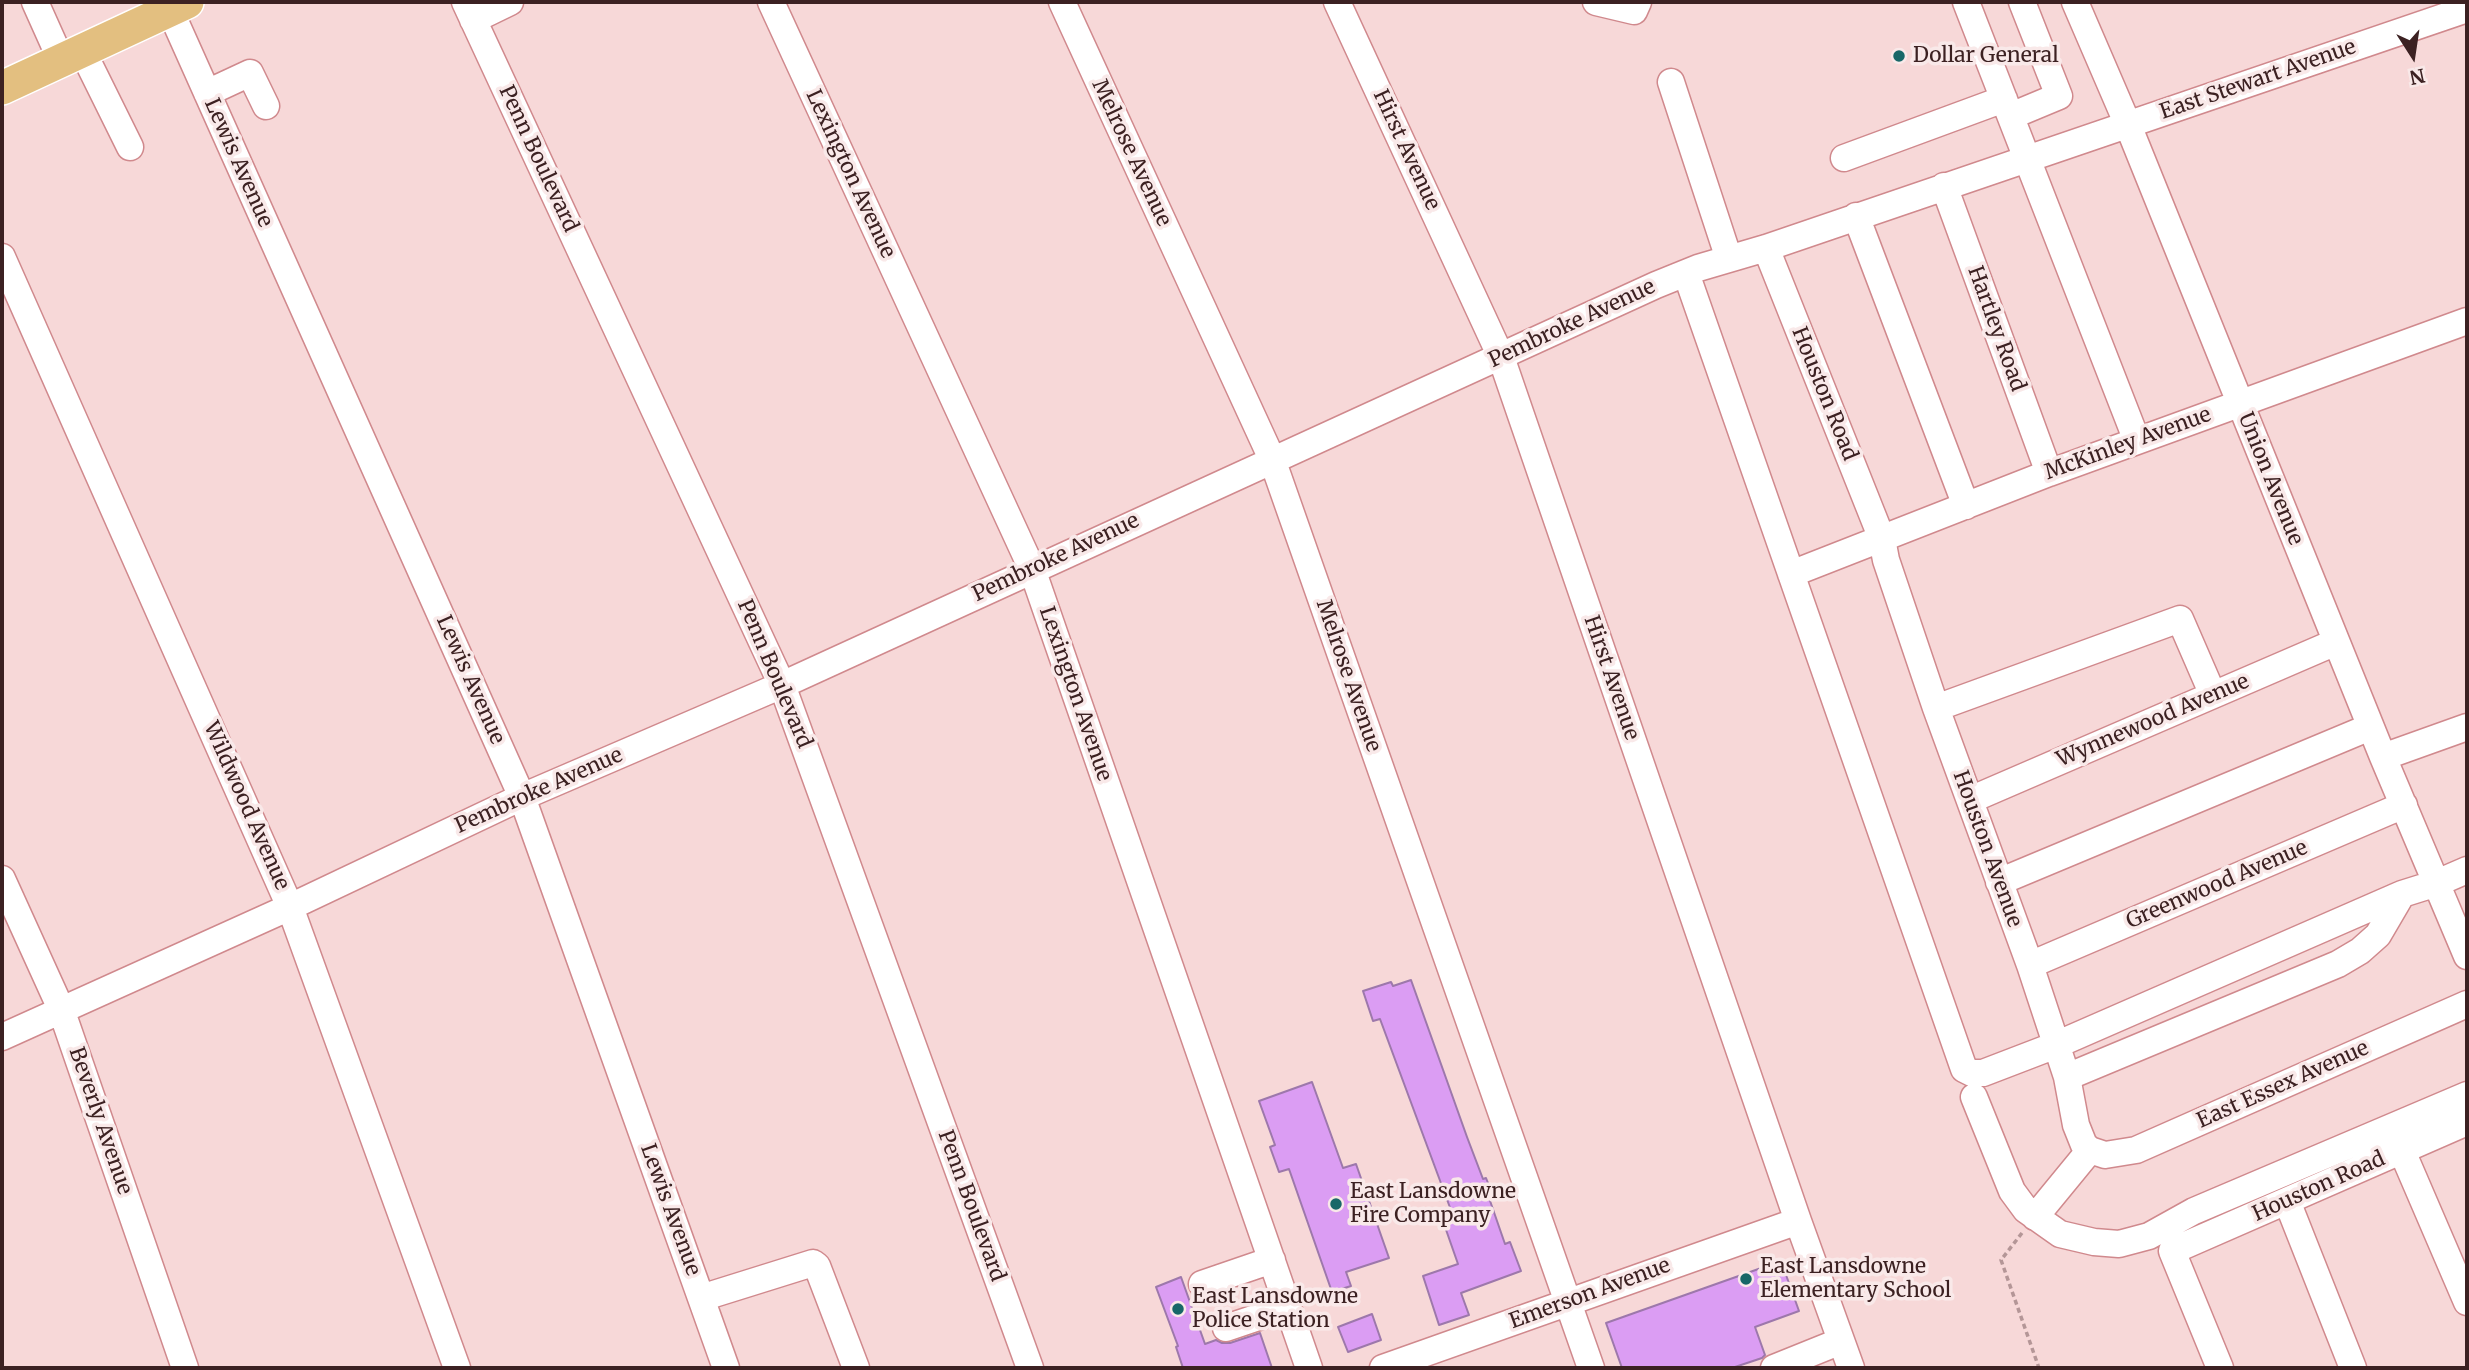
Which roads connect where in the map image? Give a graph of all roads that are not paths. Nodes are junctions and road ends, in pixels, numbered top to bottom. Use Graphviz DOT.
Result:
graph roads {
  1 [pos="35,2"];
  2 [pos="510,2"];
  3 [pos="771,2"];
  4 [pos="1062,2"];
  5 [pos="1337,2"];
  6 [pos="1596,2"];
  7 [pos="1638,2"];
  8 [pos="1966,2"];
  9 [pos="2022,2"];
  10 [pos="2075,2"];
  11 [pos="178,6"];
  12 [pos="2467,9"];
  13 [pos="469,11"];
  14 [pos="71,55"];
  15 [pos="1671,82"];
  16 [pos="2,88"];
  17 [pos="207,93"];
  18 [pos="266,106"];
  19 [pos="2007,107"];
  20 [pos="2128,125"];
  21 [pos="130,147"];
  22 [pos="2027,158"];
  23 [pos="1844,159"];
  24 [pos="1944,186"];
  25 [pos="1856,216"];
  26 [pos="1766,248"];
  27 [pos="2,257"];
  28 [pos="1729,259"];
  29 [pos="1686,273"];
  30 [pos="2467,321"];
  31 [pos="1501,357"];
  32 [pos="2240,404"];
  33 [pos="2137,441"];
  34 [pos="1272,459"];
  35 [pos="2049,473"];
  36 [pos="1966,506"];
  37 [pos="1882,539"];
  38 [pos="1032,569"];
  39 [pos="1791,574"];
  40 [pos="2336,642"];
  41 [pos="782,685"];
  42 [pos="2213,695"];
  43 [pos="1936,708"];
  44 [pos="2371,727"];
  45 [pos="2467,727"];
  46 [pos="2383,757"];
  47 [pos="522,797"];
  48 [pos="1970,800"];
  49 [pos="2404,805"];
  50 [pos="2467,870"];
  51 [pos="2,879"];
  52 [pos="1999,882"];
  53 [pos="2437,883"];
  54 [pos="2402,894"];
  55 [pos="290,907"];
  56 [pos="2467,956"];
  57 [pos="2030,965"];
  58 [pos="2467,1004"];
  59 [pos="61,1009"];
  60 [pos="2,1037"];
  61 [pos="2056,1045"];
  62 [pos="2067,1077"];
  63 [pos="2467,1095"];
  64 [pos="1974,1097"];
  65 [pos="2467,1122"];
  66 [pos="2402,1151"];
  67 [pos="2094,1152"];
  68 [pos="2287,1201"];
  69 [pos="2035,1217"];
  70 [pos="1798,1221"];
  71 [pos="1272,1260"];
  72 [pos="1202,1284"];
  73 [pos="701,1298"];
  74 [pos="1568,1302"];
  75 [pos="2467,1302"];
  76 [pos="1288,1307"];
  77 [pos="1226,1328"];
  78 [pos="1841,1341"];
  79 [pos="185,1368"];
  80 [pos="457,1368"];
  81 [pos="726,1368"];
  82 [pos="856,1368"];
  83 [pos="1030,1368"];
  84 [pos="1309,1368"];
  85 [pos="1383,1368"];
  86 [pos="1591,1368"];
  87 [pos="1774,1368"];
  88 [pos="1851,1368"];
  89 [pos="2220,1368"];
  90 [pos="2354,1368"];
  1 -- 14 [label="street"];
  2 -- 13 [label="street"];
  3 -- 38 [label="street, Lexington Avenue"];
  4 -- 34 [label="street, Melrose Avenue"];
  5 -- 31 [label="street, Hirst Avenue"];
  6 -- 7 [label="street"];
  8 -- 19 [label="street"];
  9 -- 19 [label="street"];
  10 -- 20 [label="street, Union Avenue"];
  11 -- 14 [label="main road"];
  11 -- 17 [label="street, Lewis Avenue"];
  12 -- 20 [label="street, East Stewart Avenue"];
  13 -- 41 [label="street, Penn Boulevard"];
  14 -- 16 [label="main road"];
  14 -- 21 [label="street"];
  15 -- 28 [label="street"];
  17 -- 18 [label="street"];
  17 -- 47 [label="street, Lewis Avenue"];
  19 -- 22 [label="street"];
  19 -- 23 [label="street"];
  20 -- 22 [label="street, Pembroke Avenue"];
  20 -- 32 [label="street, Union Avenue"];
  22 -- 24 [label="street, Pembroke Avenue"];
  22 -- 33 [label="street"];
  24 -- 25 [label="street, Pembroke Avenue"];
  24 -- 35 [label="street, Hartley Road"];
  25 -- 26 [label="street, Pembroke Avenue"];
  25 -- 36 [label="street"];
  26 -- 28 [label="street, Pembroke Avenue"];
  26 -- 37 [label="street, Houston Road"];
  27 -- 55 [label="street, Wildwood Avenue"];
  28 -- 29 [label="street, Pembroke Avenue"];
  29 -- 31 [label="street, Pembroke Avenue"];
  29 -- 39 [label="street"];
  30 -- 32 [label="street, McKinley Avenue"];
  31 -- 34 [label="street, Pembroke Avenue"];
  31 -- 70 [label="street, Hirst Avenue"];
  32 -- 33 [label="street, McKinley Avenue"];
  32 -- 40 [label="street, Union Avenue"];
  33 -- 35 [label="street, McKinley Avenue"];
  34 -- 38 [label="street, Pembroke Avenue"];
  34 -- 74 [label="street, Melrose Avenue"];
  35 -- 36 [label="street, McKinley Avenue"];
  36 -- 37 [label="street, McKinley Avenue"];
  37 -- 39 [label="street, McKinley Avenue"];
  37 -- 43 [label="street, Houston Avenue"];
  38 -- 41 [label="street, Pembroke Avenue"];
  38 -- 71 [label="street, Lexington Avenue"];
  39 -- 61 [label="street"];
  40 -- 42 [label="street, Wynnewood Avenue"];
  40 -- 44 [label="street, Union Avenue"];
  41 -- 47 [label="street, Pembroke Avenue"];
  41 -- 83 [label="street, Penn Boulevard"];
  42 -- 43 [label="street"];
  42 -- 48 [label="street, Wynnewood Avenue"];
  43 -- 48 [label="street, Houston Avenue"];
  44 -- 46 [label="street, Union Avenue"];
  44 -- 52 [label="street"];
  45 -- 46 [label="street"];
  46 -- 49 [label="street, Union Avenue"];
  47 -- 55 [label="street, Pembroke Avenue"];
  47 -- 73 [label="street, Lewis Avenue"];
  48 -- 52 [label="street, Houston Avenue"];
  49 -- 53 [label="street, Union Avenue"];
  49 -- 57 [label="street, Greenwood Avenue"];
  50 -- 53 [label="street"];
  51 -- 59 [label="street, Beverly Avenue"];
  52 -- 57 [label="street, Houston Avenue"];
  53 -- 54 [label="street"];
  53 -- 56 [label="street, Union Avenue"];
  54 -- 61 [label="street"];
  54 -- 62 [label="street"];
  55 -- 59 [label="street, Pembroke Avenue"];
  55 -- 80 [label="street, Wildwood Avenue"];
  57 -- 61 [label="street, Houston Avenue"];
  58 -- 67 [label="street, East Essex Avenue"];
  59 -- 60 [label="street, Pembroke Avenue"];
  59 -- 79 [label="street, Beverly Avenue"];
  61 -- 62 [label="street, Houston Avenue"];
  62 -- 67 [label="street, Houston Avenue"];
  63 -- 69 [label="street"];
  64 -- 69 [label="street"];
  65 -- 66 [label="street, Houston Road"];
  66 -- 68 [label="street, Houston Road"];
  66 -- 75 [label="street"];
  67 -- 69 [label="street"];
  68 -- 89 [label="street, Houston Road"];
  68 -- 90 [label="street"];
  70 -- 74 [label="street, Emerson Avenue"];
  70 -- 78 [label="street, Hirst Avenue"];
  71 -- 72 [label="street"];
  71 -- 76 [label="street, Lexington Avenue"];
  73 -- 81 [label="street, Lewis Avenue"];
  73 -- 82 [label="street"];
  74 -- 85 [label="street, Emerson Avenue"];
  74 -- 86 [label="street, Melrose Avenue"];
  76 -- 77 [label="street"];
  76 -- 84 [label="street, Lexington Avenue"];
  78 -- 87 [label="street"];
  78 -- 88 [label="street, Hirst Avenue"];
}
